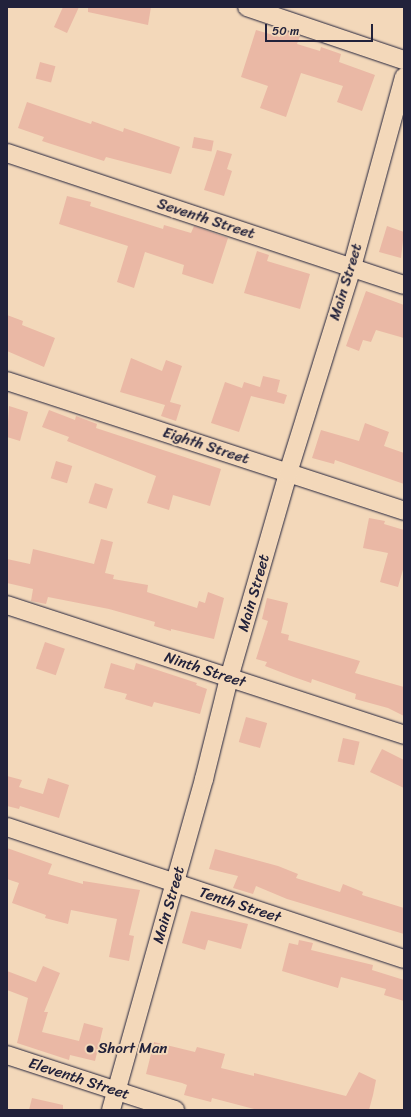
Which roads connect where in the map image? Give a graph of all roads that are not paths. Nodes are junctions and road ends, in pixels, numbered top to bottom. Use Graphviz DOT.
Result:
graph roads {
  1 [pos="247,7"];
  2 [pos="404,60"];
  3 [pos="404,77"];
  4 [pos="7,152"];
  5 [pos="352,268"];
  6 [pos="404,285"];
  7 [pos="7,381"];
  8 [pos="288,473"];
  9 [pos="404,511"];
  10 [pos="7,605"];
  11 [pos="229,678"];
  12 [pos="404,735"];
  13 [pos="7,827"];
  14 [pos="176,883"];
  15 [pos="404,959"];
  16 [pos="7,1055"];
  17 [pos="115,1091"];
  18 [pos="111,1110"];
  19 [pos="175,1110"];
  1 -- 2 [label="street"];
  3 -- 5 [label="street, Main Street"];
  4 -- 5 [label="street, Seventh Street"];
  5 -- 6 [label="street, Seventh Street"];
  5 -- 8 [label="street, Main Street"];
  7 -- 8 [label="street, Eighth Street"];
  8 -- 9 [label="street, Eighth Street"];
  8 -- 11 [label="street, Main Street"];
  10 -- 11 [label="street, Ninth Street"];
  11 -- 12 [label="street, Ninth Street"];
  11 -- 14 [label="street, Main Street"];
  13 -- 14 [label="street, Tenth Street"];
  14 -- 15 [label="street, Tenth Street"];
  14 -- 17 [label="street, Main Street"];
  16 -- 17 [label="street, Eleventh Street"];
  17 -- 18 [label="street, Main Street"];
  17 -- 19 [label="street, Eleventh Street"];
}
